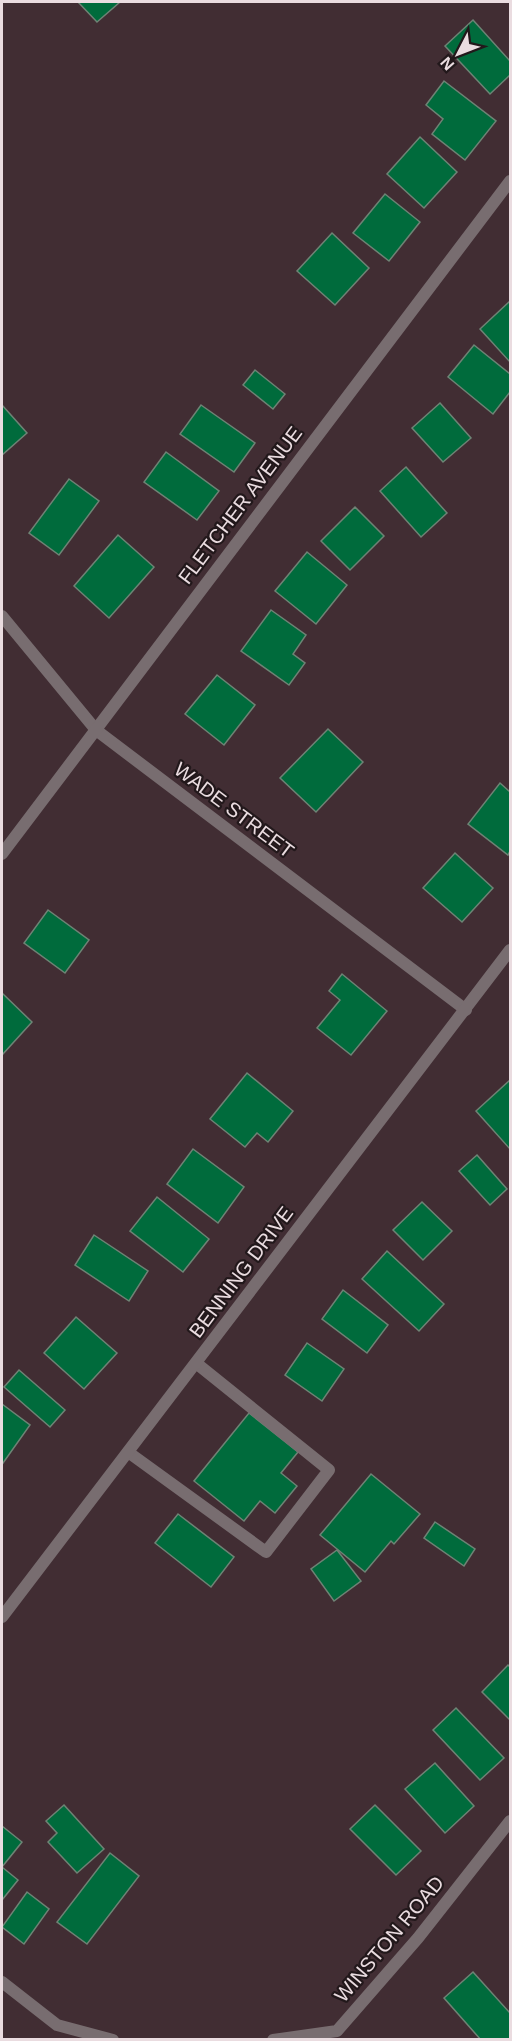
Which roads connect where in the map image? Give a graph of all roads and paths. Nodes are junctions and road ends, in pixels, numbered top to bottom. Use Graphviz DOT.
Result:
graph roads {
  1 [pos="510,181"];
  2 [pos="2,616"];
  3 [pos="96,730"];
  4 [pos="2,854"];
  5 [pos="510,950"];
  6 [pos="466,1010"];
  7 [pos="196,1363"];
  8 [pos="128,1452"];
  9 [pos="2,1617"];
  10 [pos="510,1821"];
  11 [pos="2,1982"];
  12 [pos="340,2035"];
  13 [pos="113,2040"];
  14 [pos="273,2040"];
  1 -- 3 [label="street, FLETCHER AVENUE"];
  2 -- 3 [label="street, WADE STREET"];
  3 -- 4 [label="street, FLETCHER AVENUE"];
  3 -- 6 [label="street, WADE STREET"];
  5 -- 6 [label="street, BENNING DRIVE"];
  6 -- 7 [label="street, BENNING DRIVE"];
  7 -- 8 [label="street, BENNING DRIVE"];
  7 -- 8 [label="street"];
  8 -- 9 [label="street, BENNING DRIVE"];
  10 -- 12 [label="street, WINSTON ROAD"];
  11 -- 13 [label="street"];
  12 -- 14 [label="street, WINSTON ROAD"];
}
